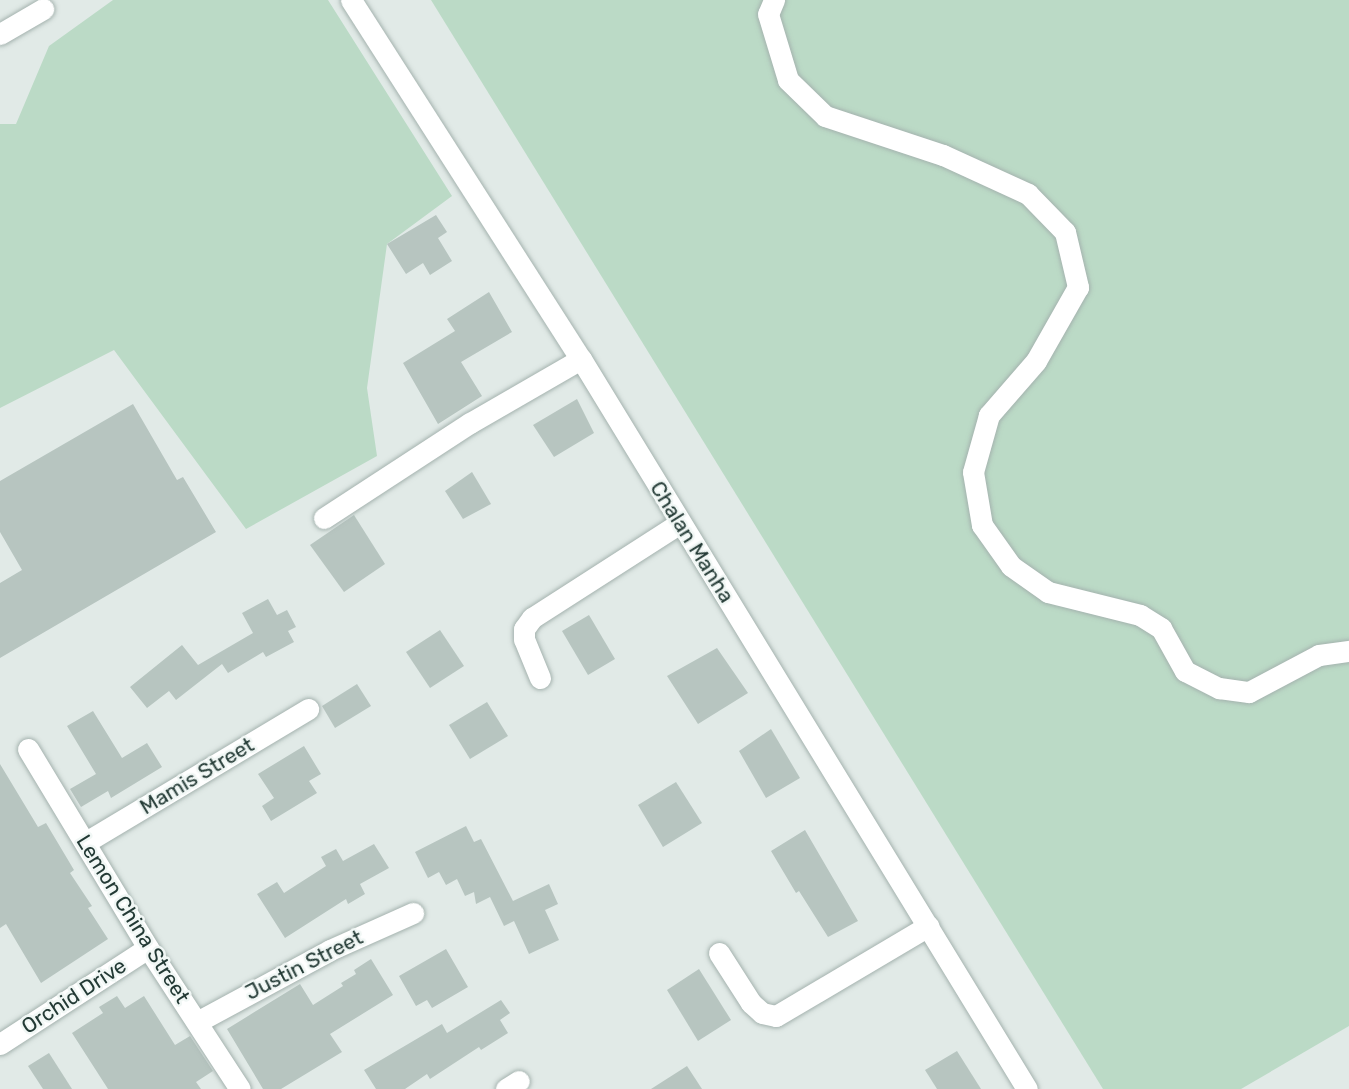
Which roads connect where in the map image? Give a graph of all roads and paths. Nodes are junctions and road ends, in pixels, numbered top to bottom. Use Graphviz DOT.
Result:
graph roads {
  1 [pos="351,0"];
  2 [pos="774,0"];
  3 [pos="43,9"];
  4 [pos="0,34"];
  5 [pos="581,359"];
  6 [pos="324,518"];
  7 [pos="680,523"];
  8 [pos="1349,651"];
  9 [pos="540,678"];
  10 [pos="308,709"];
  11 [pos="28,749"];
  12 [pos="86,842"];
  13 [pos="413,913"];
  14 [pos="928,926"];
  15 [pos="148,948"];
  16 [pos="719,953"];
  17 [pos="197,1022"];
  18 [pos="0,1044"];
  19 [pos="240,1089"];
  20 [pos="1027,1089"];
  1 -- 5 [label="street, Chalan Manha"];
  2 -- 8 [label="street"];
  3 -- 4 [label="street"];
  5 -- 6 [label="street"];
  5 -- 7 [label="street, Chalan Manha"];
  7 -- 9 [label="street"];
  7 -- 14 [label="street, Chalan Manha"];
  10 -- 12 [label="street, Mamis Street"];
  11 -- 12 [label="street, Lemon China Street"];
  12 -- 15 [label="street, Lemon China Street"];
  13 -- 17 [label="street, Justin Street"];
  14 -- 16 [label="street"];
  14 -- 20 [label="street, Chalan Manha"];
  15 -- 17 [label="street, Lemon China Street"];
  15 -- 18 [label="street, Orchid Drive"];
  17 -- 19 [label="street, Lemon China Street"];
}
